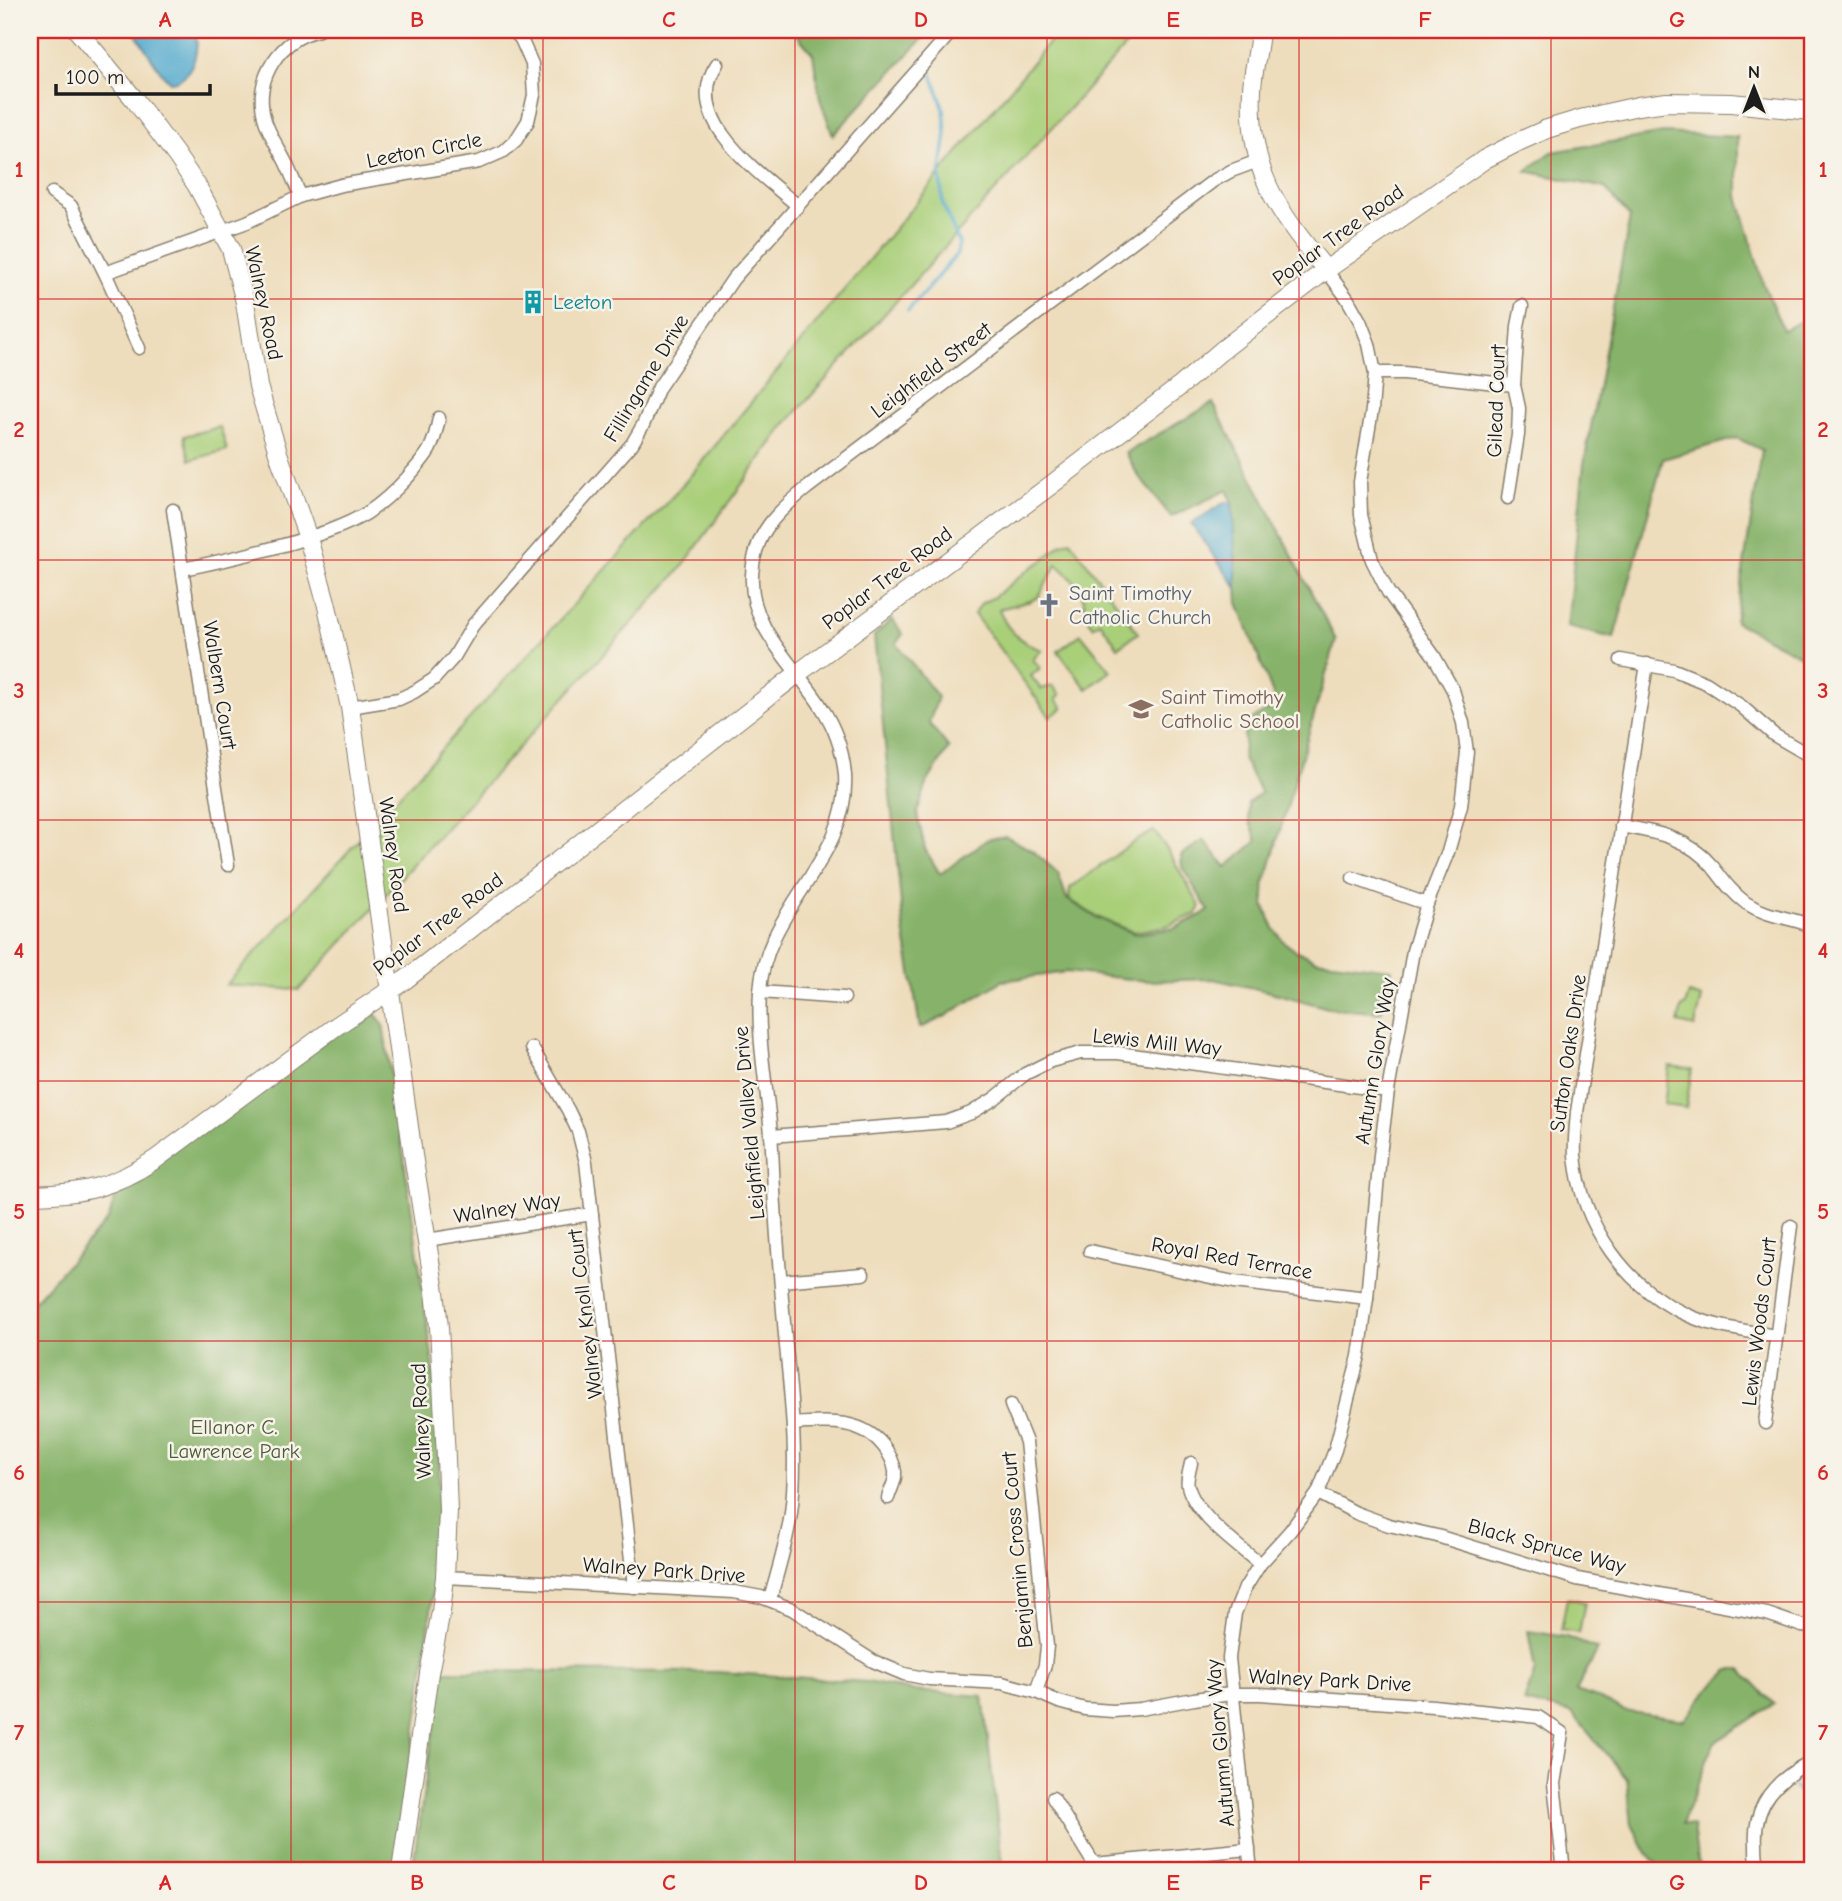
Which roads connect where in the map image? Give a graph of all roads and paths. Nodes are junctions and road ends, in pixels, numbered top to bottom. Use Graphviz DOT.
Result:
graph roads {
  1 [pos="77,30"];
  2 [pos="319,30"];
  3 [pos="513,30"];
  4 [pos="953,30"];
  5 [pos="1260,30"];
  6 [pos="717,64"];
  7 [pos="1812,111"];
  8 [pos="1258,161"];
  9 [pos="52,193"];
  10 [pos="301,196"];
  11 [pos="798,206"];
  12 [pos="222,230"];
  13 [pos="1326,270"];
  14 [pos="105,273"];
  15 [pos="1522,306"];
  16 [pos="139,348"];
  17 [pos="1375,373"];
  18 [pos="1514,385"];
  19 [pos="439,418"];
  20 [pos="1508,498"];
  21 [pos="173,510"];
  22 [pos="308,538"];
  23 [pos="183,569"];
  24 [pos="1621,660"];
  25 [pos="1647,664"];
  26 [pos="797,674"];
  27 [pos="350,707"];
  28 [pos="1812,757"];
  29 [pos="1621,827"];
  30 [pos="228,865"];
  31 [pos="1353,878"];
  32 [pos="1427,904"];
  33 [pos="1812,926"];
  34 [pos="390,990"];
  35 [pos="760,992"];
  36 [pos="844,998"];
  37 [pos="532,1048"];
  38 [pos="1388,1091"];
  39 [pos="771,1136"];
  40 [pos="30,1195"];
  41 [pos="593,1214"];
  42 [pos="1791,1226"];
  43 [pos="427,1240"];
  44 [pos="1090,1251"];
  45 [pos="863,1274"];
  46 [pos="781,1281"];
  47 [pos="1367,1298"];
  48 [pos="1776,1336"];
  49 [pos="1011,1405"];
  50 [pos="1765,1423"];
  51 [pos="793,1424"];
  52 [pos="1191,1463"];
  53 [pos="1318,1493"];
  54 [pos="888,1498"];
  55 [pos="1261,1564"];
  56 [pos="445,1577"];
  57 [pos="634,1587"];
  58 [pos="770,1599"];
  59 [pos="1812,1628"];
  60 [pos="1036,1692"];
  61 [pos="1231,1694"];
  62 [pos="1812,1761"];
  63 [pos="1053,1798"];
  64 [pos="1249,1849"];
  65 [pos="1092,1868"];
  66 [pos="401,1871"];
  67 [pos="1251,1871"];
  68 [pos="1564,1871"];
  69 [pos="1760,1871"];
  1 -- 12 [label="main road, Walney Road"];
  2 -- 10 [label="street"];
  3 -- 10 [label="street, Leeton Circle"];
  4 -- 11 [label="street, Fillingame Drive"];
  5 -- 8 [label="main road"];
  6 -- 11 [label="street"];
  7 -- 13 [label="main road, Poplar Tree Road"];
  8 -- 13 [label="main road"];
  8 -- 26 [label="street, Leighfield Street"];
  9 -- 14 [label="street"];
  10 -- 12 [label="street, Leeton Circle"];
  11 -- 27 [label="street, Fillingame Drive"];
  12 -- 14 [label="street, Leeton Circle"];
  12 -- 22 [label="main road, Walney Road"];
  13 -- 17 [label="street, Autumn Glory Way"];
  13 -- 26 [label="main road, Poplar Tree Road"];
  14 -- 16 [label="street"];
  15 -- 18 [label="street, Gilead Court"];
  17 -- 18 [label="street"];
  17 -- 32 [label="street, Autumn Glory Way"];
  18 -- 20 [label="street, Gilead Court"];
  19 -- 22 [label="street"];
  21 -- 23 [label="street, Walbern Court"];
  22 -- 23 [label="street"];
  22 -- 27 [label="main road, Walney Road"];
  23 -- 30 [label="street, Walbern Court"];
  24 -- 25 [label="street"];
  25 -- 28 [label="street"];
  25 -- 29 [label="street, Sutton Oaks Drive"];
  26 -- 34 [label="main road, Poplar Tree Road"];
  26 -- 35 [label="street, Leighfield Valley Drive"];
  27 -- 34 [label="main road, Walney Road"];
  29 -- 33 [label="street"];
  29 -- 48 [label="street, Sutton Oaks Drive"];
  31 -- 32 [label="street"];
  32 -- 38 [label="street, Autumn Glory Way"];
  34 -- 40 [label="main road, Poplar Tree Road"];
  34 -- 43 [label="main road, Walney Road"];
  35 -- 36 [label="street"];
  35 -- 39 [label="street, Leighfield Valley Drive"];
  37 -- 41 [label="street, Walney Knoll Court"];
  38 -- 39 [label="street, Lewis Mill Way"];
  38 -- 47 [label="street, Autumn Glory Way"];
  39 -- 46 [label="street, Leighfield Valley Drive"];
  41 -- 43 [label="street, Walney Way"];
  41 -- 57 [label="street, Walney Knoll Court"];
  42 -- 48 [label="street, Lewis Woods Court"];
  43 -- 56 [label="main road, Walney Road"];
  44 -- 47 [label="street, Royal Red Terrace"];
  45 -- 46 [label="street"];
  46 -- 51 [label="street, Leighfield Valley Drive"];
  47 -- 53 [label="street, Autumn Glory Way"];
  48 -- 50 [label="street, Lewis Woods Court"];
  49 -- 60 [label="street, Benjamin Cross Court"];
  51 -- 54 [label="street"];
  51 -- 58 [label="street, Leighfield Valley Drive"];
  52 -- 55 [label="street"];
  53 -- 55 [label="street, Autumn Glory Way"];
  53 -- 59 [label="street, Black Spruce Way"];
  55 -- 61 [label="street, Autumn Glory Way"];
  56 -- 57 [label="street, Walney Park Drive"];
  56 -- 66 [label="main road, Walney Road"];
  57 -- 58 [label="street, Walney Park Drive"];
  58 -- 60 [label="street, Walney Park Drive"];
  60 -- 61 [label="street, Walney Park Drive"];
  61 -- 64 [label="street, Autumn Glory Way"];
  61 -- 68 [label="street, Walney Park Drive"];
  62 -- 69 [label="street"];
  63 -- 65 [label="street"];
  64 -- 65 [label="street"];
  64 -- 67 [label="street, Autumn Glory Way"];
}
